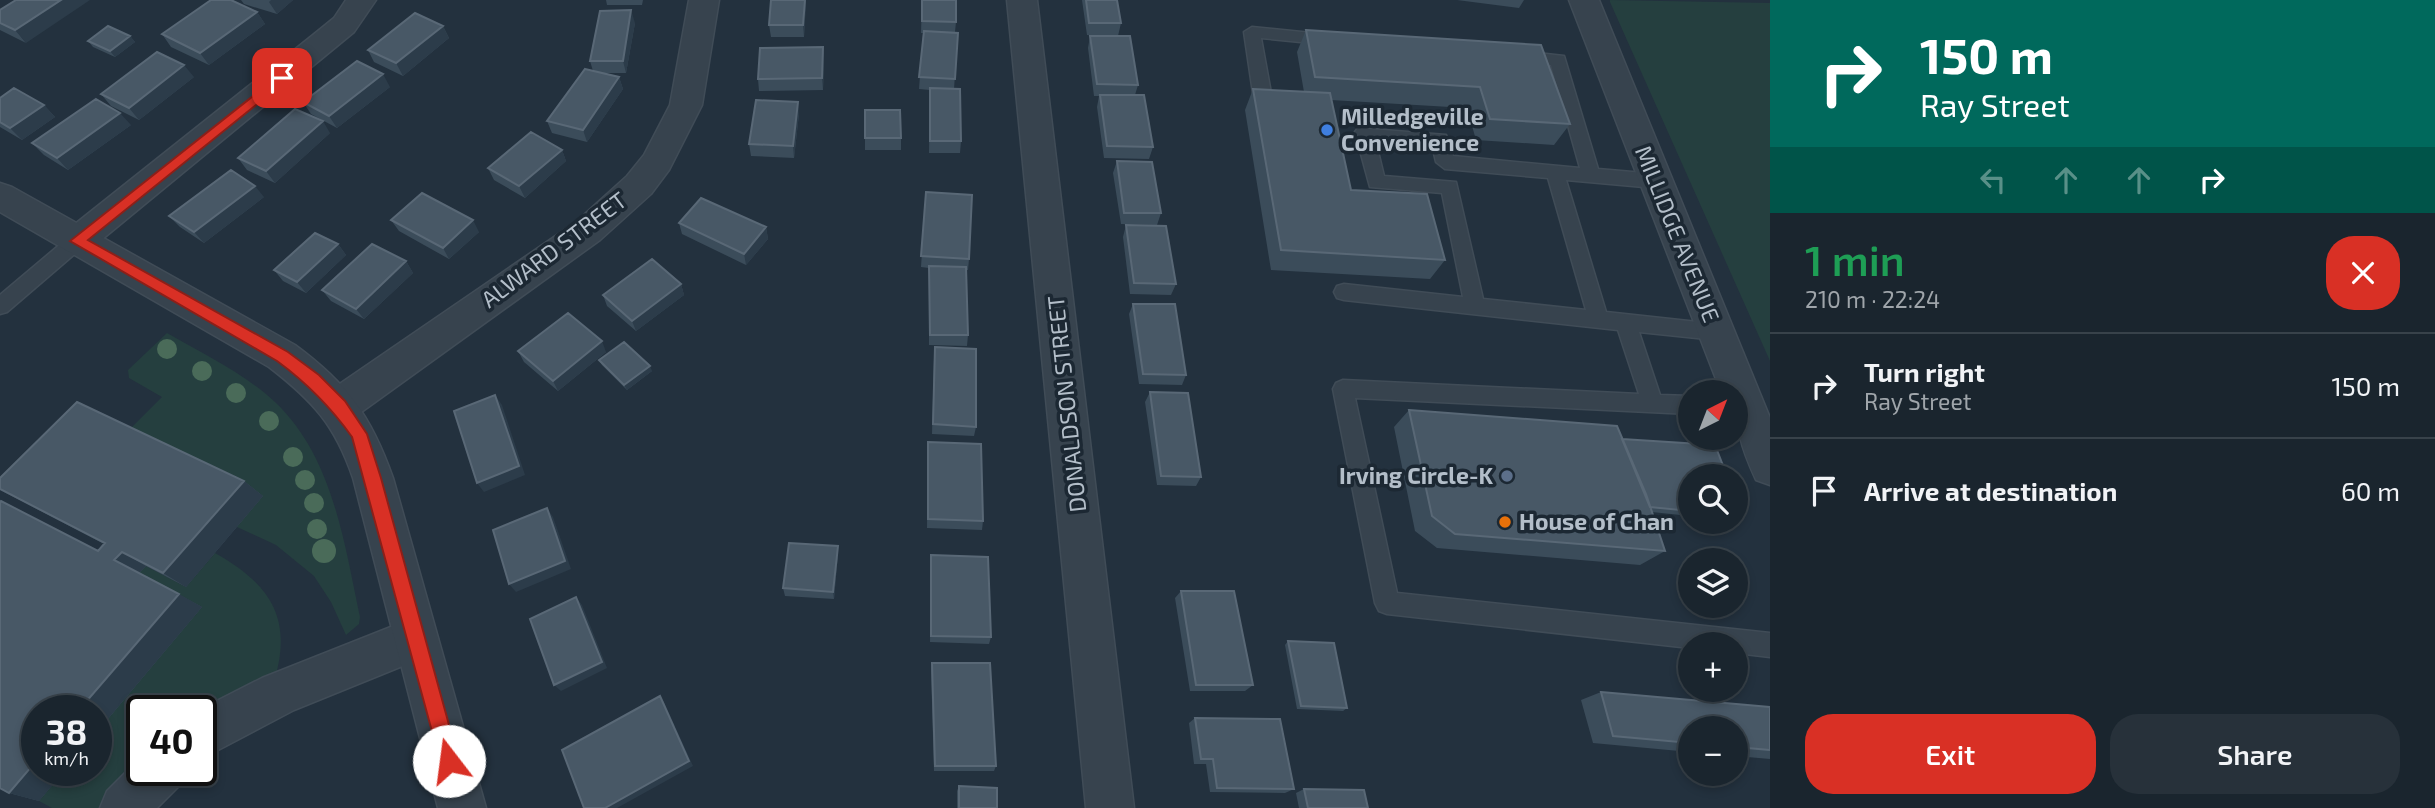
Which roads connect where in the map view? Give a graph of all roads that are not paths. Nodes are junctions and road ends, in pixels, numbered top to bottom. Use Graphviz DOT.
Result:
graph roads {
  1 [pos="361,0"];
  2 [pos="705,0"];
  3 [pos="1023,0"];
  4 [pos="1584,0"];
  5 [pos="1349,41"];
  6 [pos="1502,55"];
  7 [pos="1262,93"];
  8 [pos="1445,162"];
  9 [pos="1555,172"];
  10 [pos="1591,175"];
  11 [pos="1655,181"];
  12 [pos="1450,187"];
  13 [pos="0,196"];
  14 [pos="77,241"];
  15 [pos="1344,292"];
  16 [pos="1474,305"];
  17 [pos="0,306"];
  18 [pos="1598,318"];
  19 [pos="1626,323"];
  20 [pos="1716,332"];
  21 [pos="1732,380"];
  22 [pos="1652,404"];
  23 [pos="339,405"];
  24 [pos="1678,405"];
  25 [pos="1748,422"];
  26 [pos="1770,467"];
  27 [pos="416,639"];
  28 [pos="1770,645"];
  29 [pos="217,726"];
  30 [pos="145,786"];
  31 [pos="124,808"];
  32 [pos="462,808"];
  33 [pos="1110,808"];
  1 -- 14 [label="street"];
  2 -- 23 [label="street, ALWARD STREET"];
  3 -- 33 [label="street, DONALDSON STREET"];
  4 -- 11 [label="street, MILLIDGE AVENUE"];
  5 -- 7 [label="lane"];
  6 -- 10 [label="lane"];
  8 -- 9 [label="lane"];
  8 -- 12 [label="lane"];
  8 -- 12 [label="lane"];
  9 -- 10 [label="lane"];
  9 -- 18 [label="lane"];
  10 -- 11 [label="lane"];
  11 -- 20 [label="street, MILLIDGE AVENUE"];
  12 -- 16 [label="lane"];
  13 -- 14 [label="street"];
  14 -- 17 [label="lane"];
  14 -- 23 [label="street"];
  15 -- 16 [label="lane"];
  16 -- 18 [label="lane"];
  18 -- 19 [label="lane"];
  19 -- 20 [label="lane"];
  19 -- 22 [label="lane"];
  20 -- 21 [label="street, MILLIDGE AVENUE"];
  22 -- 24 [label="lane"];
  22 -- 28 [label="lane"];
  23 -- 27 [label="street"];
  25 -- 26 [label="street, MILLIDGE AVENUE"];
  27 -- 29 [label="street"];
  27 -- 32 [label="street"];
  30 -- 31 [label="street"];
}
